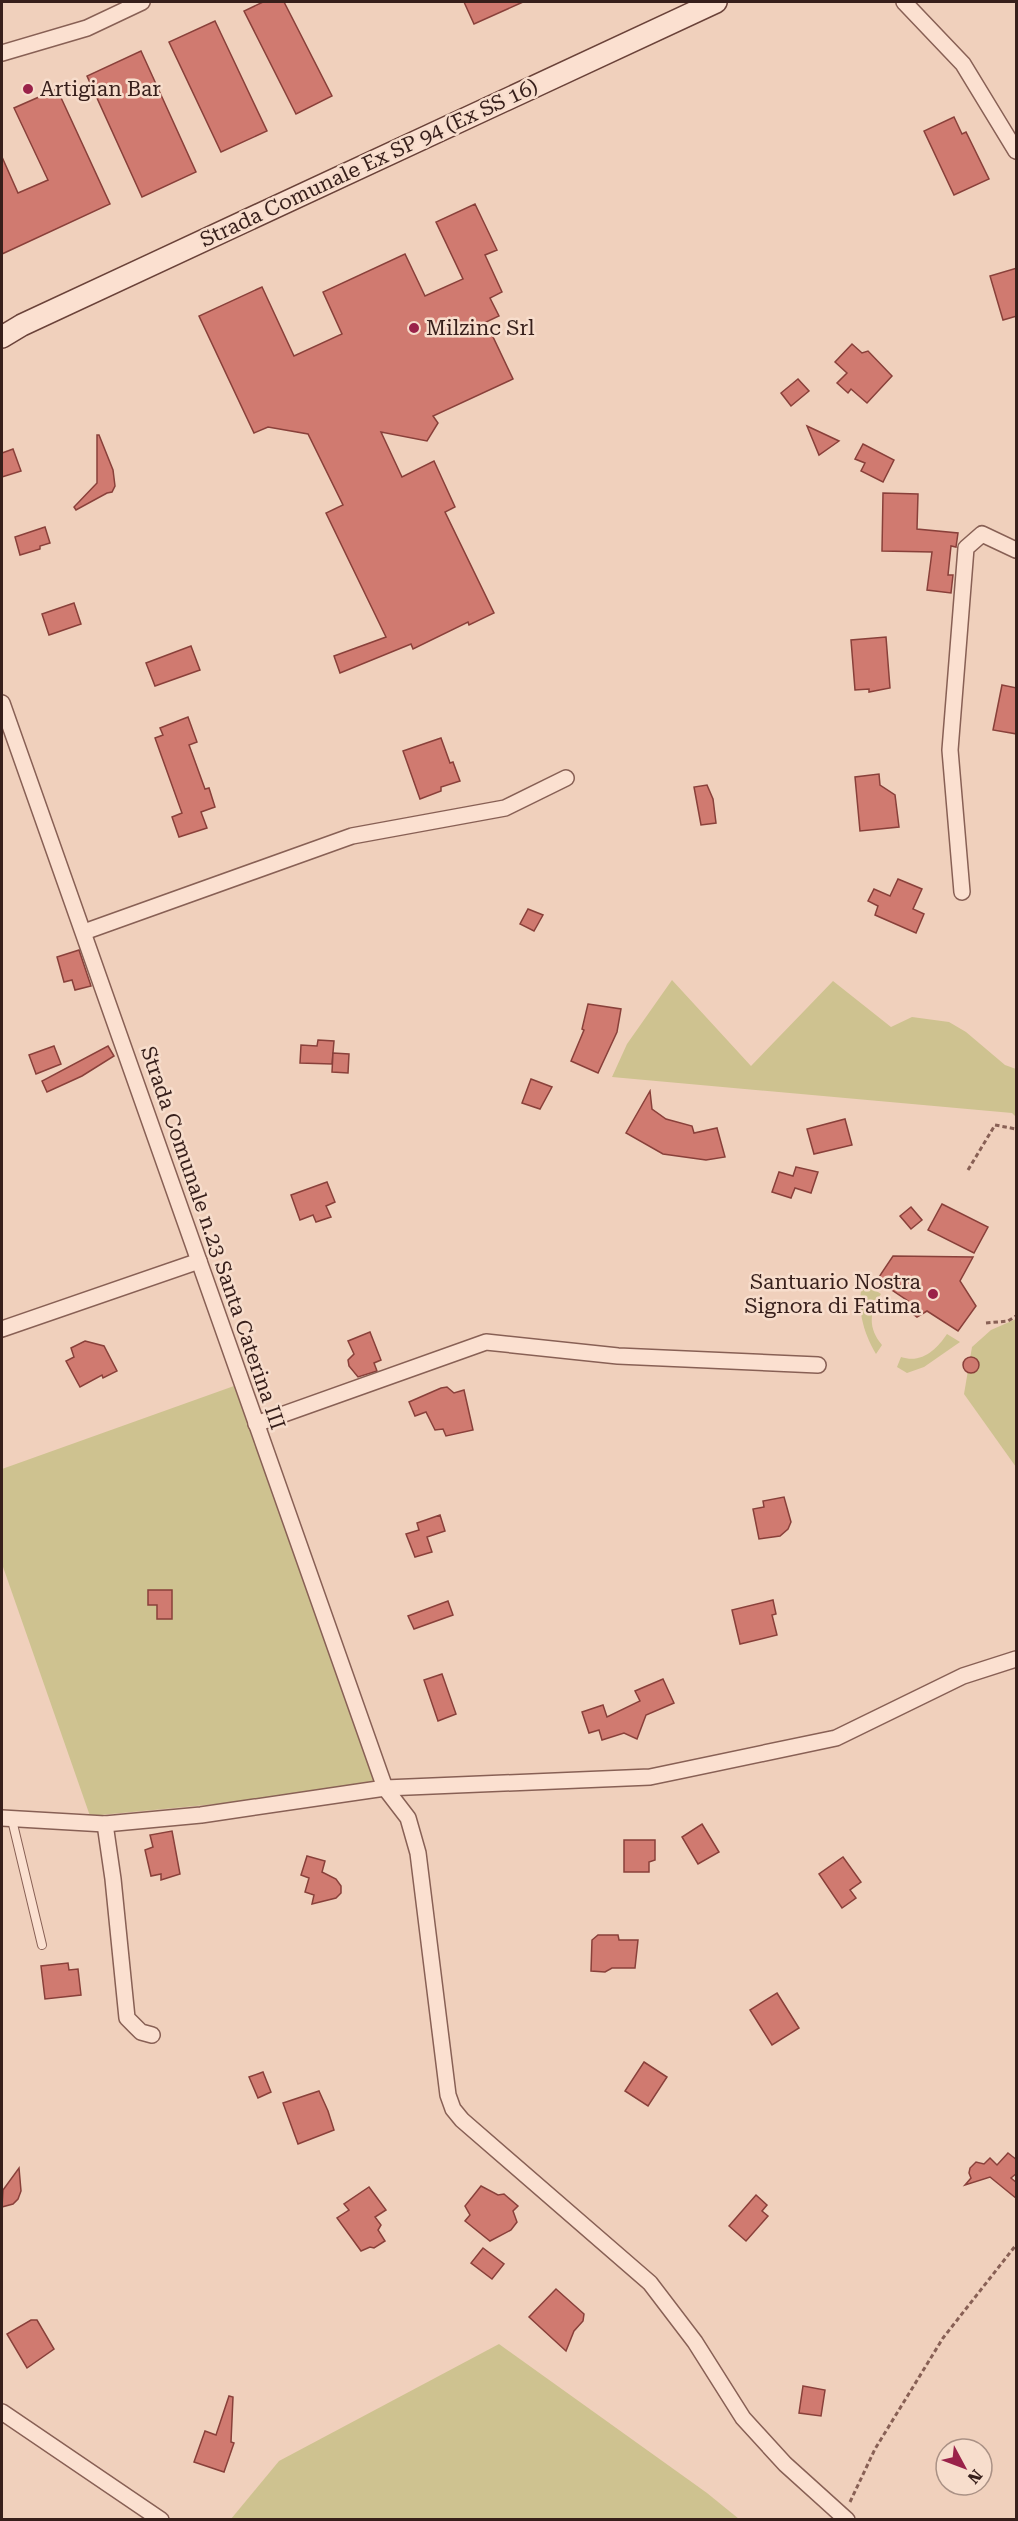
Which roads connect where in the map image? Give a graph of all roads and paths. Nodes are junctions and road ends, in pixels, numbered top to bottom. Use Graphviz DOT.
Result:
graph roads {
  1 [pos="142,2"];
  2 [pos="717,2"];
  3 [pos="904,2"];
  4 [pos="2,52"];
  5 [pos="1017,151"];
  6 [pos="12,328"];
  7 [pos="2,337"];
  8 [pos="1017,550"];
  9 [pos="2,702"];
  10 [pos="566,778"];
  11 [pos="962,892"];
  12 [pos="84,932"];
  13 [pos="1017,1129"];
  14 [pos="968,1170"];
  15 [pos="199,1261"];
  16 [pos="1017,1316"];
  17 [pos="986,1323"];
  18 [pos="2,1329"];
  19 [pos="818,1365"];
  20 [pos="256,1424"];
  21 [pos="1017,1659"];
  22 [pos="385,1788"];
  23 [pos="7,1819"];
  24 [pos="105,1824"];
  25 [pos="42,1945"];
  26 [pos="152,2035"];
  27 [pos="1017,2245"];
  28 [pos="2,2412"];
  29 [pos="845,2518"];
  30 [pos="162,2520"];
  1 -- 4 [label="street"];
  2 -- 6 [label="main road, Strada Comunale Ex SP 94 (Ex SS 16)"];
  3 -- 5 [label="street"];
  6 -- 7 [label="main road, Strada Comunale Ex SP 94 (Ex SS 16)"];
  8 -- 11 [label="street"];
  9 -- 12 [label="street, Strada Comunale n.23 Santa Caterina III"];
  10 -- 12 [label="street"];
  12 -- 15 [label="street, Strada Comunale n.23 Santa Caterina III"];
  13 -- 14 [label="path"];
  15 -- 18 [label="street"];
  15 -- 20 [label="street, Strada Comunale n.23 Santa Caterina III"];
  16 -- 17 [label="path"];
  19 -- 20 [label="street"];
  20 -- 22 [label="street, Strada Comunale n.23 Santa Caterina III"];
  21 -- 22 [label="street"];
  22 -- 24 [label="street"];
  22 -- 29 [label="street, Strada Comunale n.23 Santa Caterina III"];
  23 -- 24 [label="street"];
  23 -- 25 [label="lane"];
  24 -- 26 [label="street"];
  27 -- 29 [label="path"];
  28 -- 30 [label="street"];
}
